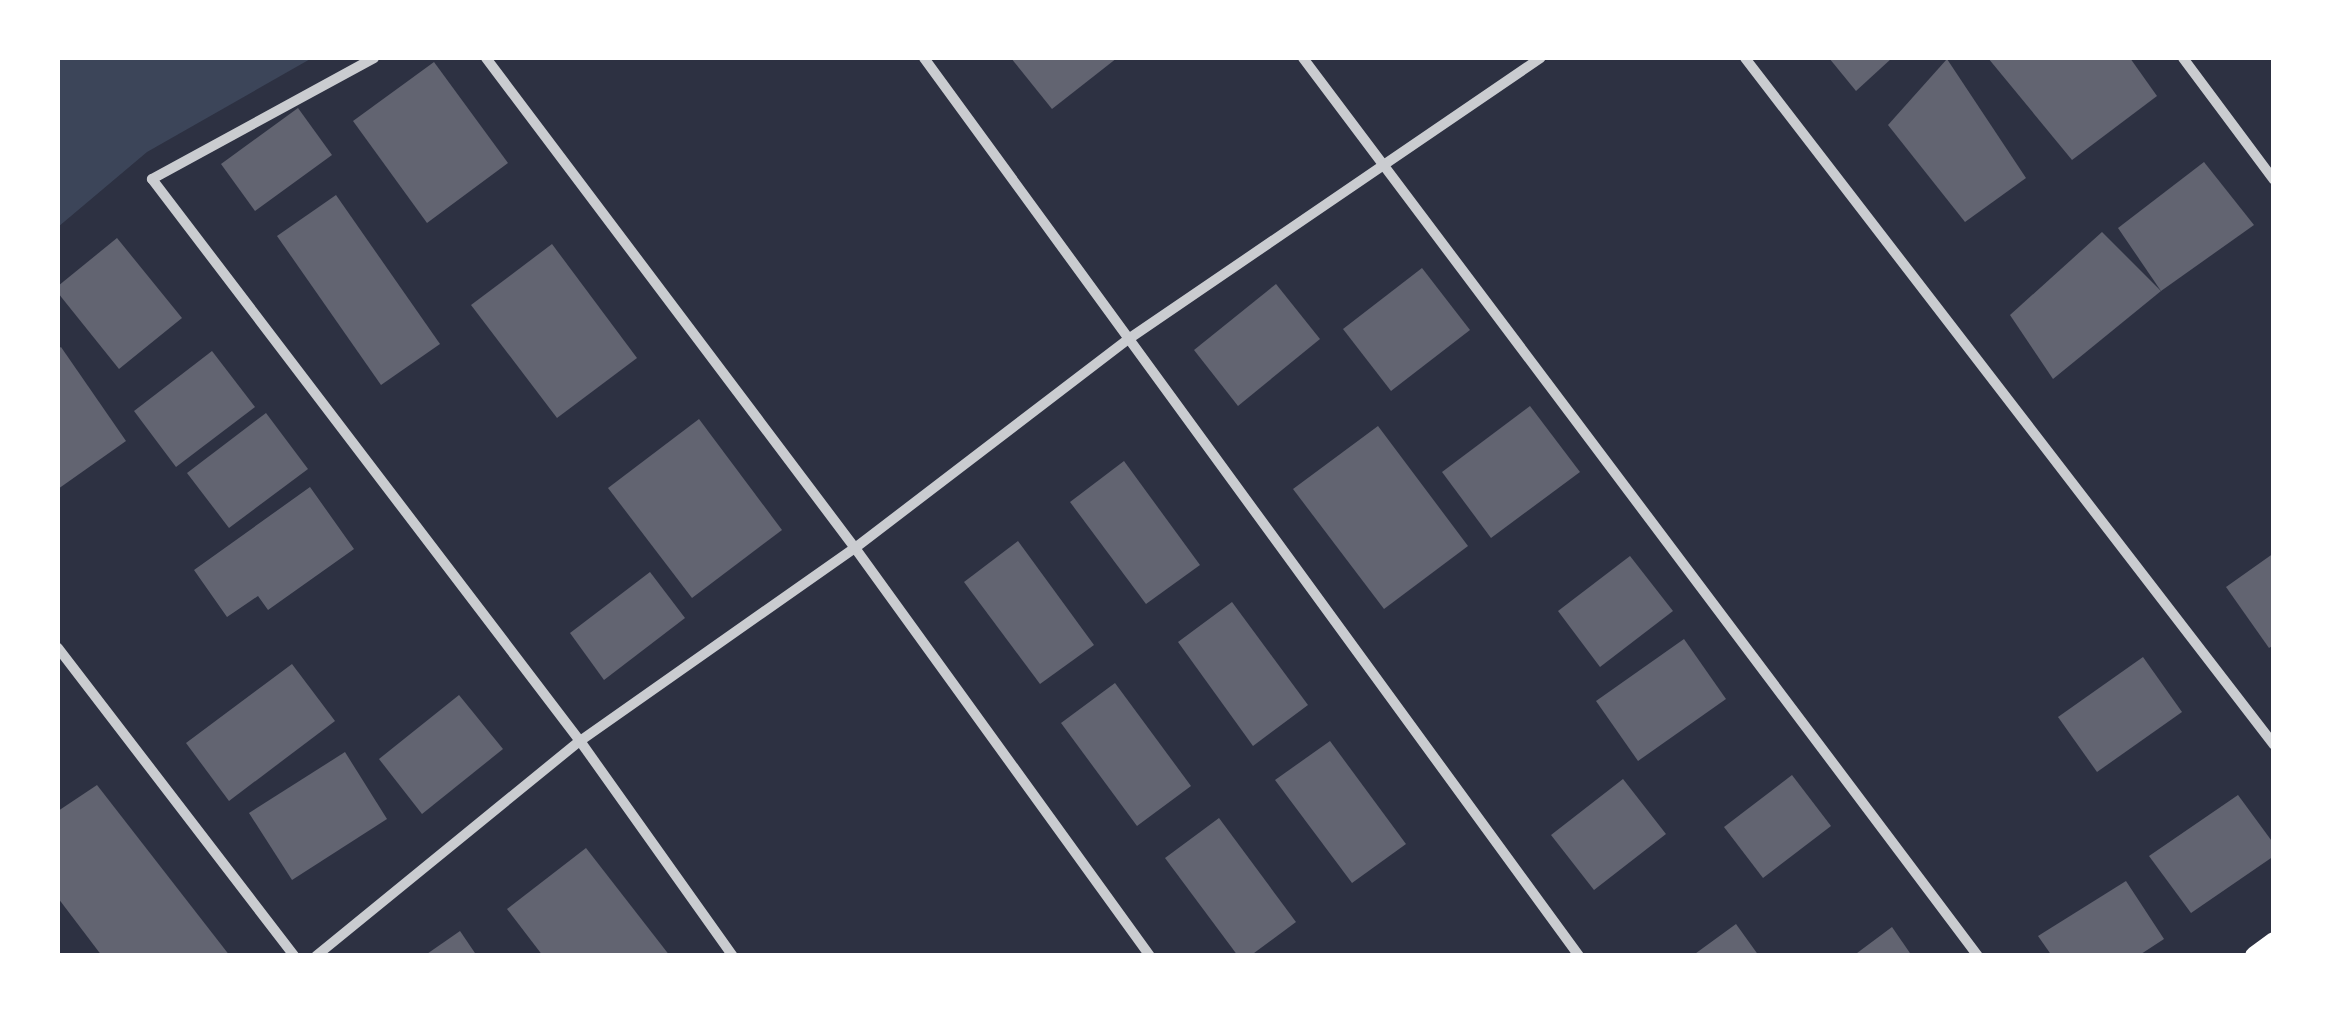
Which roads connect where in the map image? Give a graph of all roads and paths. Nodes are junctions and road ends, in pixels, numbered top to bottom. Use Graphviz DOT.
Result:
graph roads {
  1 [pos="374,58"];
  2 [pos="486,58"];
  3 [pos="924,58"];
  4 [pos="1304,58"];
  5 [pos="1541,58"];
  6 [pos="1746,58"];
  7 [pos="2183,58"];
  8 [pos="1386,166"];
  9 [pos="2274,180"];
  10 [pos="1130,338"];
  11 [pos="855,548"];
  12 [pos="58,648"];
  13 [pos="580,740"];
  14 [pos="2274,745"];
  15 [pos="2274,942"];
  16 [pos="294,956"];
  17 [pos="316,956"];
  18 [pos="732,956"];
  19 [pos="1150,956"];
  20 [pos="1580,956"];
  21 [pos="1978,956"];
  22 [pos="2255,956"];
  1 -- 13 [label="street"];
  2 -- 11 [label="street"];
  3 -- 10 [label="street"];
  4 -- 8 [label="street"];
  5 -- 8 [label="street"];
  6 -- 14 [label="street"];
  7 -- 9 [label="street"];
  8 -- 10 [label="street"];
  8 -- 21 [label="street"];
  10 -- 11 [label="street"];
  10 -- 20 [label="street"];
  11 -- 13 [label="street"];
  11 -- 19 [label="street"];
  12 -- 16 [label="street"];
  13 -- 17 [label="street"];
  13 -- 18 [label="street"];
  15 -- 22 [label="main road"];
}
